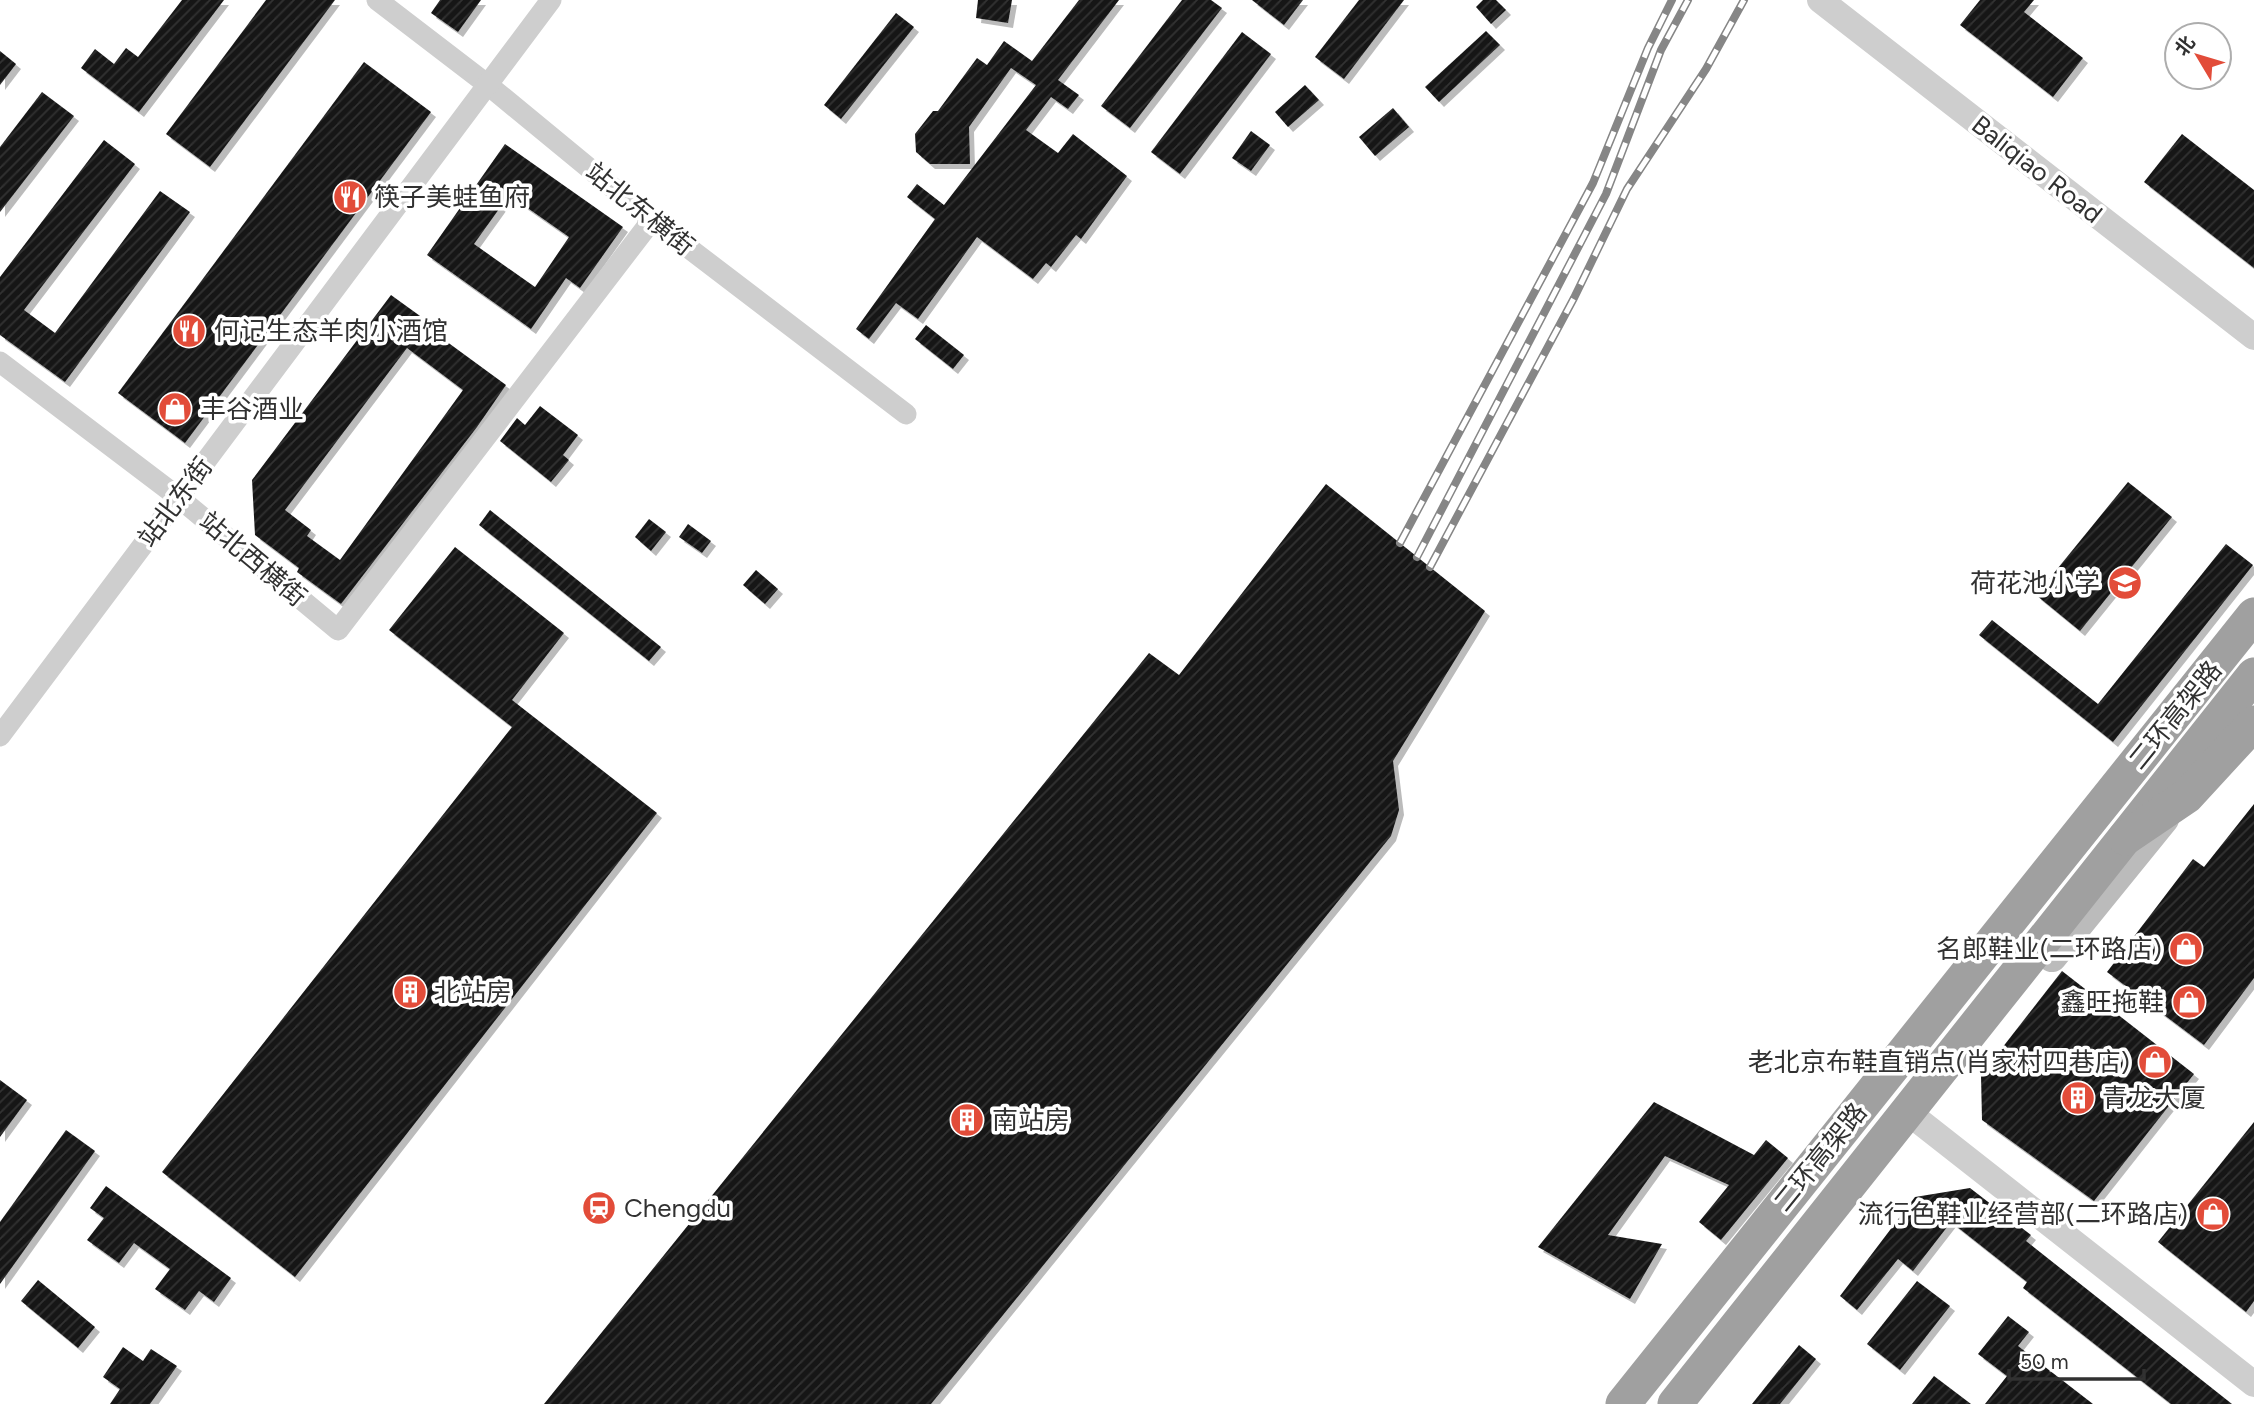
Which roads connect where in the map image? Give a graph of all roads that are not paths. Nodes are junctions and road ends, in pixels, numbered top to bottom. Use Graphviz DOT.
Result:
graph roads {
  1 [pos="377,0"];
  2 [pos="551,0"];
  3 [pos="1820,0"];
  4 [pos="488,85"];
  5 [pos="652,220"];
  6 [pos="2254,337"];
  7 [pos="0,362"];
  8 [pos="906,414"];
  9 [pos="178,497"];
  10 [pos="2254,595"];
  11 [pos="2254,615"];
  12 [pos="2254,675"];
  13 [pos="2254,706"];
  14 [pos="2254,723"];
  15 [pos="0,736"];
  16 [pos="2125,838"];
  17 [pos="1919,1121"];
  18 [pos="2254,1384"];
  19 [pos="1605,1404"];
  20 [pos="1623,1404"];
  21 [pos="1675,1404"];
  22 [pos="1692,1404"];
  1 -- 4 [label="street, 站北东横街"];
  2 -- 4 [label="street, 站北东街"];
  3 -- 6 [label="street, Baliqiao Road"];
  4 -- 5 [label="street, 站北东横街"];
  4 -- 9 [label="street, 站北东街"];
  5 -- 8 [label="street, 站北东横街"];
  5 -- 9 [label="street, 站北西横街"];
  7 -- 9 [label="street, 站北西横街"];
  9 -- 15 [label="street, 站北东街"];
  10 -- 19 [label="main road"];
  11 -- 20 [label="highway, 二环高架路"];
  12 -- 16 [label="highway, 二环高架路"];
  13 -- 17 [label="main road"];
  14 -- 16 [label="highway, bridge"];
  16 -- 21 [label="highway, 二环高架路"];
  17 -- 18 [label="street"];
  17 -- 22 [label="main road"];
}
